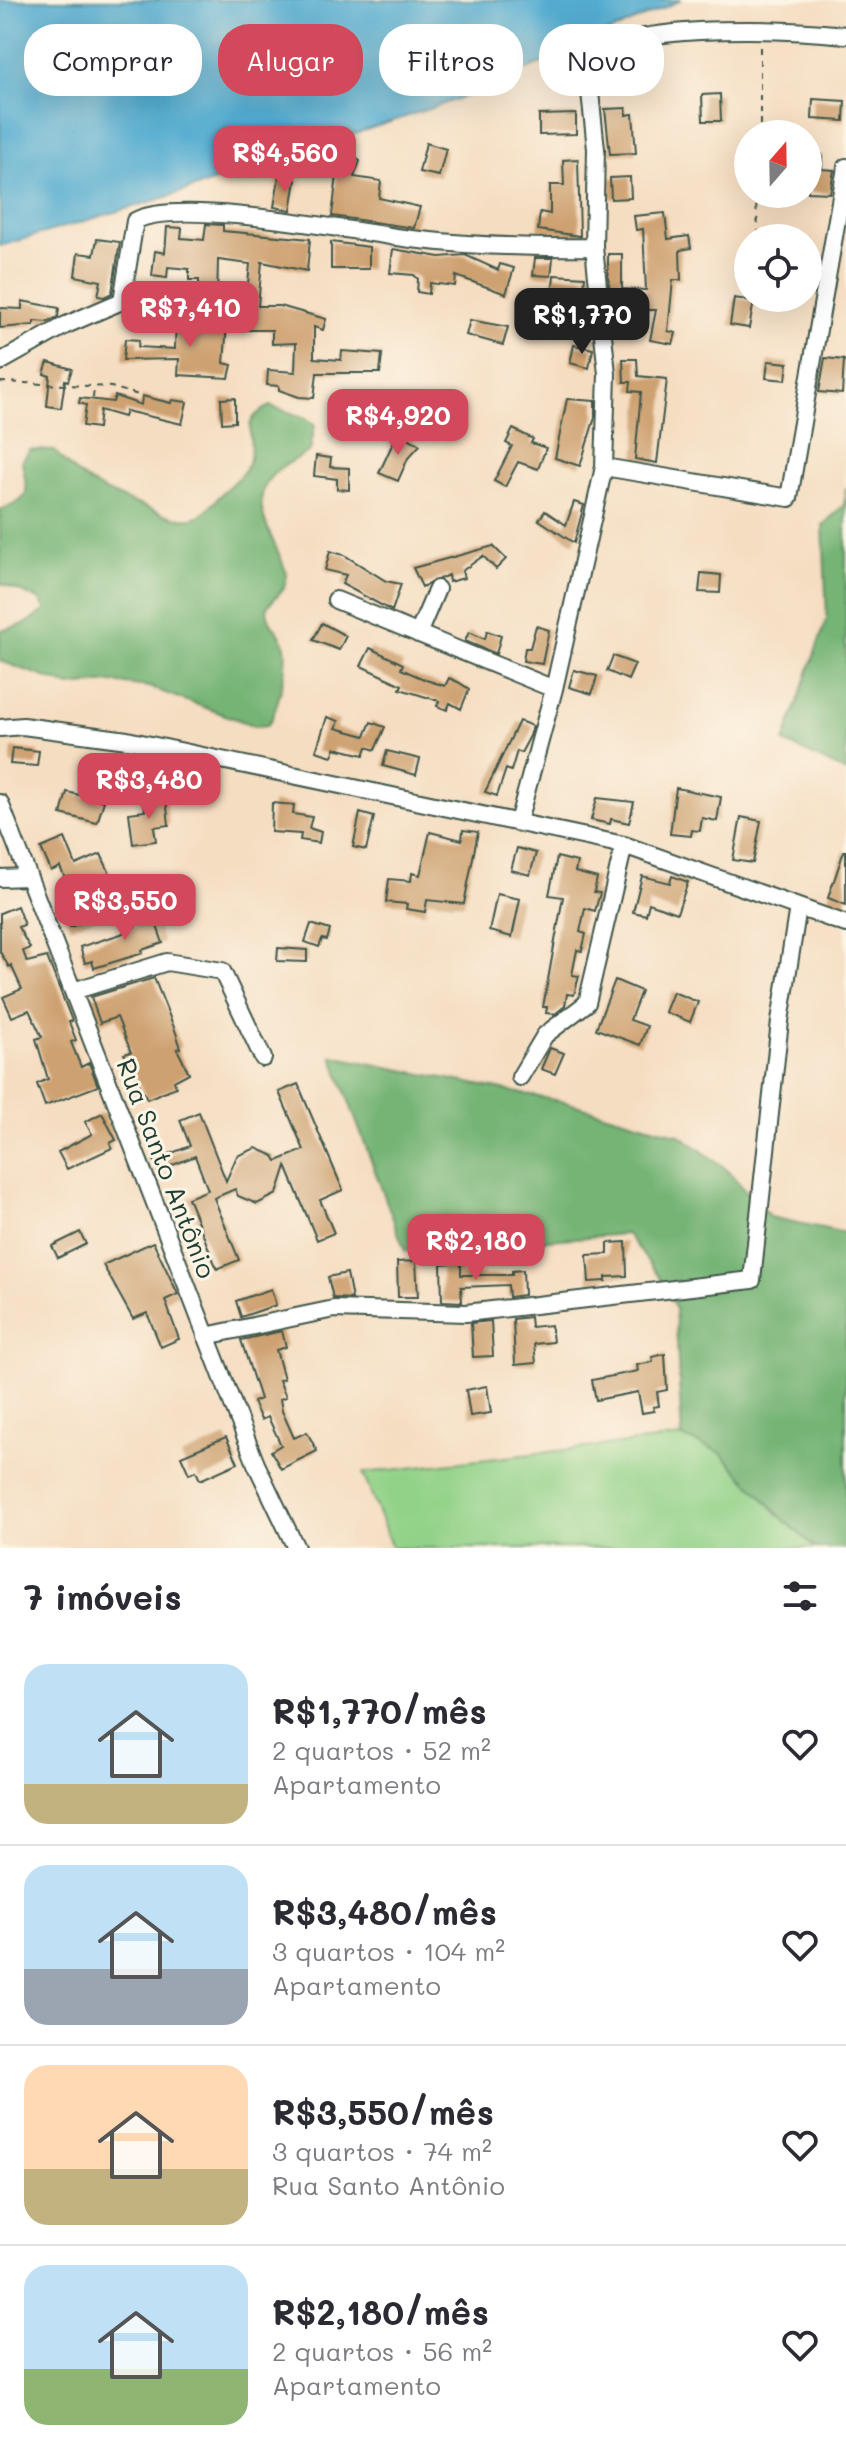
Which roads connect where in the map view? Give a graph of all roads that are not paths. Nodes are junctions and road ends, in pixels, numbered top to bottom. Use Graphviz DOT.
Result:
graph roads {
  1 [pos="846,35"];
  2 [pos="846,167"];
  3 [pos="594,247"];
  4 [pos="0,362"];
  5 [pos="604,467"];
  6 [pos="437,589"];
  7 [pos="336,600"];
  8 [pos="418,634"];
  9 [pos="554,689"];
  10 [pos="0,728"];
  11 [pos="0,803"];
  12 [pos="518,822"];
  13 [pos="624,845"];
  14 [pos="28,877"];
  15 [pos="0,878"];
  16 [pos="798,907"];
  17 [pos="846,924"];
  18 [pos="73,991"];
  19 [pos="263,1058"];
  20 [pos="520,1077"];
  21 [pos="206,1336"];
  22 [pos="296,1548"];
  1 -- 3 [label="street"];
  2 -- 5 [label="street"];
  3 -- 4 [label="street"];
  3 -- 5 [label="street"];
  5 -- 9 [label="street"];
  6 -- 8 [label="street"];
  7 -- 8 [label="street"];
  8 -- 9 [label="street"];
  9 -- 12 [label="street"];
  10 -- 12 [label="street"];
  11 -- 14 [label="street, Rua Santo Antônio"];
  12 -- 13 [label="street"];
  13 -- 16 [label="street"];
  13 -- 20 [label="street"];
  14 -- 15 [label="street"];
  14 -- 18 [label="street, Rua Santo Antônio"];
  16 -- 17 [label="street"];
  16 -- 21 [label="street"];
  18 -- 19 [label="street"];
  18 -- 21 [label="street, Rua Santo Antônio"];
  21 -- 22 [label="street, Rua Santo Antônio"];
}
